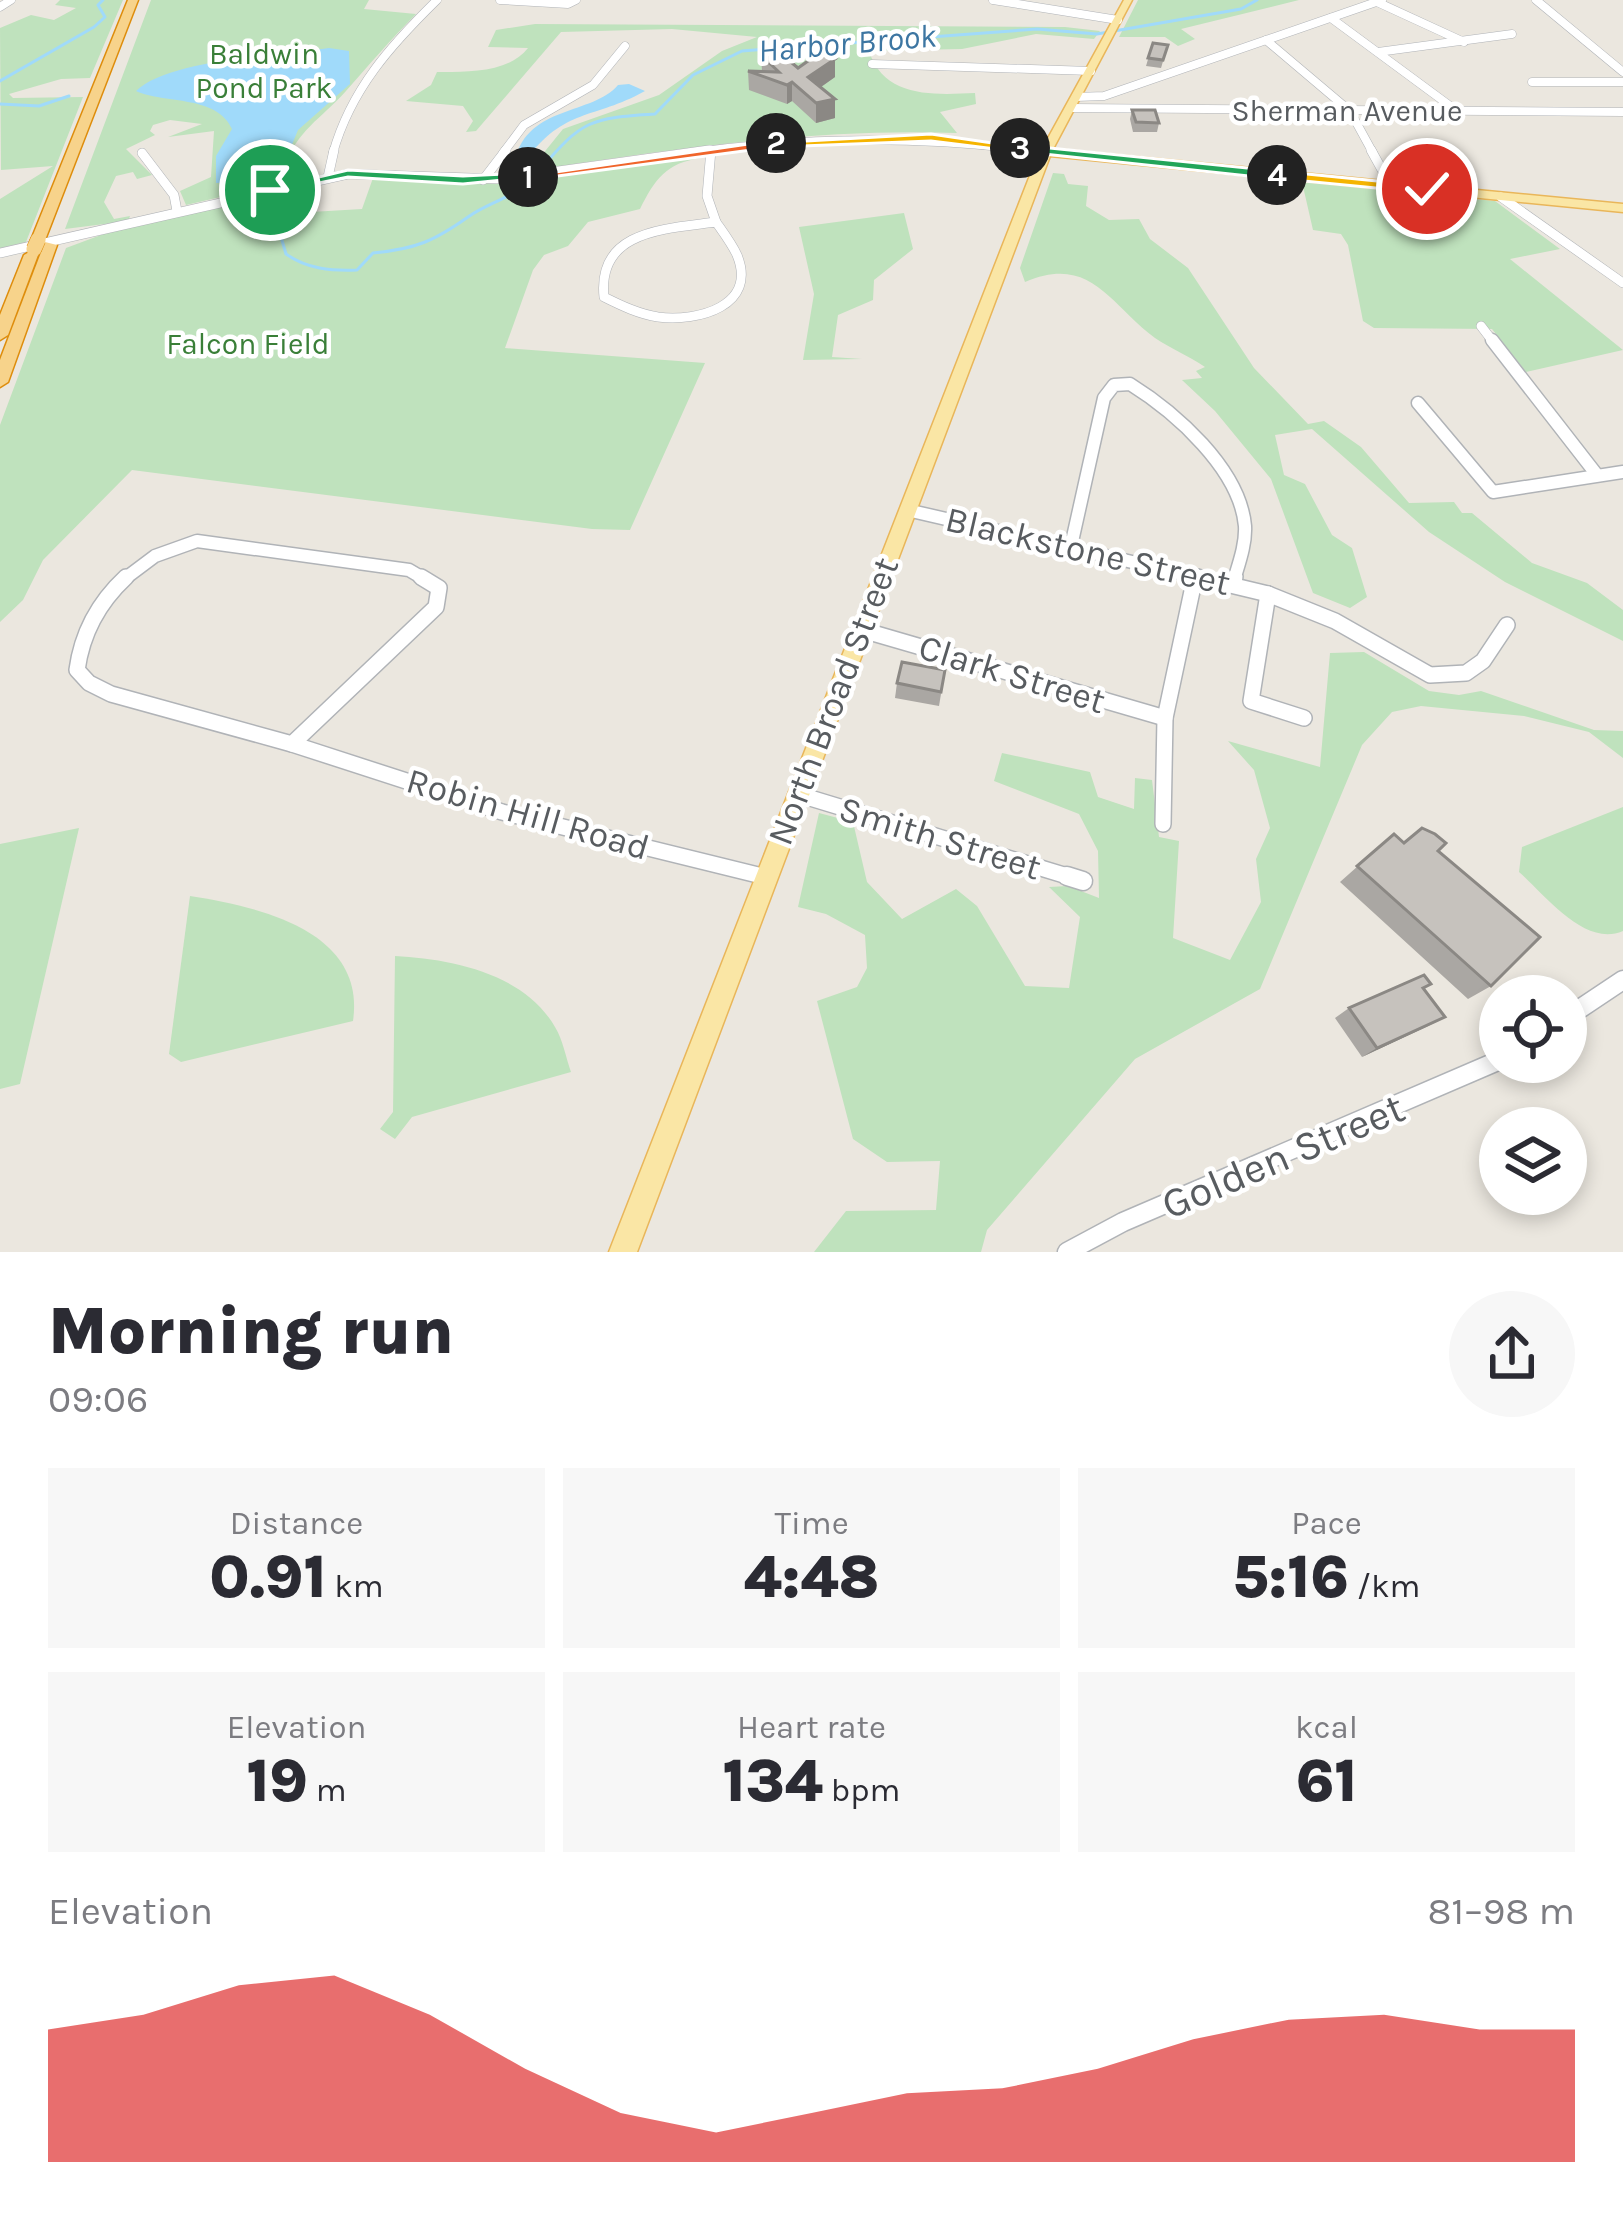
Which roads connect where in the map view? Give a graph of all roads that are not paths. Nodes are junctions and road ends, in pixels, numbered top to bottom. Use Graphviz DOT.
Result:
graph roads {
  1 [pos="133,0"];
  2 [pos="145,0"];
  3 [pos="437,0"];
  4 [pos="500,0"];
  5 [pos="993,0"];
  6 [pos="1128,0"];
  7 [pos="1536,0"];
  8 [pos="10,1"];
  9 [pos="1379,1"];
  10 [pos="574,2"];
  11 [pos="0,4"];
  12 [pos="1331,17"];
  13 [pos="1113,28"];
  14 [pos="1512,34"];
  15 [pos="1266,40"];
  16 [pos="1464,42"];
  17 [pos="625,46"];
  18 [pos="1378,52"];
  19 [pos="872,64"];
  20 [pos="112,69"];
  21 [pos="1091,71"];
  22 [pos="1623,72"];
  23 [pos="1532,82"];
  24 [pos="1623,82"];
  25 [pos="1073,102"];
  26 [pos="1350,111"];
  27 [pos="1458,111"];
  28 [pos="1623,112"];
  29 [pos="712,149"];
  30 [pos="1046,152"];
  31 [pos="142,153"];
  32 [pos="328,177"];
  33 [pos="483,180"];
  34 [pos="1391,186"];
  35 [pos="1501,197"];
  36 [pos="1623,208"];
  37 [pos="177,212"];
  38 [pos="716,222"];
  39 [pos="44,243"];
  40 [pos="0,253"];
  41 [pos="1623,283"];
  42 [pos="1481,326"];
  43 [pos="0,334"];
  44 [pos="0,382"];
  45 [pos="1418,403"];
  46 [pos="1623,472"];
  47 [pos="1597,476"];
  48 [pos="907,510"];
  49 [pos="1072,546"];
  50 [pos="1196,574"];
  51 [pos="1233,584"];
  52 [pos="1268,594"];
  53 [pos="1508,625"];
  54 [pos="859,629"];
  55 [pos="1165,718"];
  56 [pos="1304,718"];
  57 [pos="292,744"];
  58 [pos="797,794"];
  59 [pos="1162,824"];
  60 [pos="766,877"];
  61 [pos="1083,881"];
  62 [pos="1623,980"];
  63 [pos="1587,1004"];
  64 [pos="1479,1069"];
  65 [pos="623,1252"];
  66 [pos="1066,1252"];
  1 -- 20 [label="highway"];
  2 -- 20 [label="highway"];
  3 -- 32 [label="street"];
  4 -- 10 [label="street"];
  5 -- 13 [label="street"];
  6 -- 13 [label="main road, North Broad Street"];
  7 -- 22 [label="street"];
  8 -- 11 [label="street"];
  9 -- 12 [label="street"];
  9 -- 16 [label="street"];
  12 -- 15 [label="street"];
  12 -- 18 [label="street"];
  13 -- 21 [label="main road, North Broad Street"];
  14 -- 16 [label="street"];
  15 -- 25 [label="street"];
  15 -- 26 [label="street"];
  16 -- 18 [label="street"];
  17 -- 33 [label="street"];
  18 -- 27 [label="street"];
  19 -- 21 [label="street"];
  20 -- 39 [label="highway"];
  21 -- 25 [label="main road, North Broad Street"];
  23 -- 24 [label="street"];
  25 -- 26 [label="street, Sherman Avenue"];
  25 -- 30 [label="main road, North Broad Street"];
  26 -- 27 [label="street, Sherman Avenue"];
  26 -- 34 [label="street"];
  27 -- 28 [label="street, Sherman Avenue"];
  29 -- 30 [label="street"];
  29 -- 33 [label="street"];
  29 -- 38 [label="street"];
  30 -- 34 [label="main road"];
  30 -- 48 [label="main road, North Broad Street"];
  31 -- 37 [label="street"];
  32 -- 33 [label="street"];
  32 -- 37 [label="street"];
  34 -- 35 [label="main road"];
  35 -- 36 [label="main road"];
  35 -- 41 [label="street"];
  37 -- 40 [label="street"];
  38 -- 38 [label="street"];
  39 -- 43 [label="highway"];
  39 -- 44 [label="highway"];
  42 -- 47 [label="street"];
  45 -- 47 [label="street"];
  46 -- 47 [label="street"];
  48 -- 49 [label="street, Blackstone Street"];
  48 -- 54 [label="main road, North Broad Street"];
  49 -- 50 [label="street, Blackstone Street"];
  49 -- 51 [label="street"];
  50 -- 51 [label="street, Blackstone Street"];
  50 -- 55 [label="street"];
  51 -- 52 [label="street, Blackstone Street"];
  52 -- 53 [label="street, Blackstone Street"];
  52 -- 56 [label="street, Blackstone Street"];
  54 -- 55 [label="street, Clark Street"];
  54 -- 58 [label="main road, North Broad Street"];
  55 -- 59 [label="street"];
  57 -- 57 [label="street, Robin Hill Road"];
  57 -- 60 [label="street, Robin Hill Road"];
  58 -- 60 [label="main road, North Broad Street"];
  58 -- 61 [label="street, Smith Street"];
  60 -- 65 [label="main road, North Broad Street"];
  62 -- 63 [label="street"];
  64 -- 66 [label="street, Golden Street"];
}
